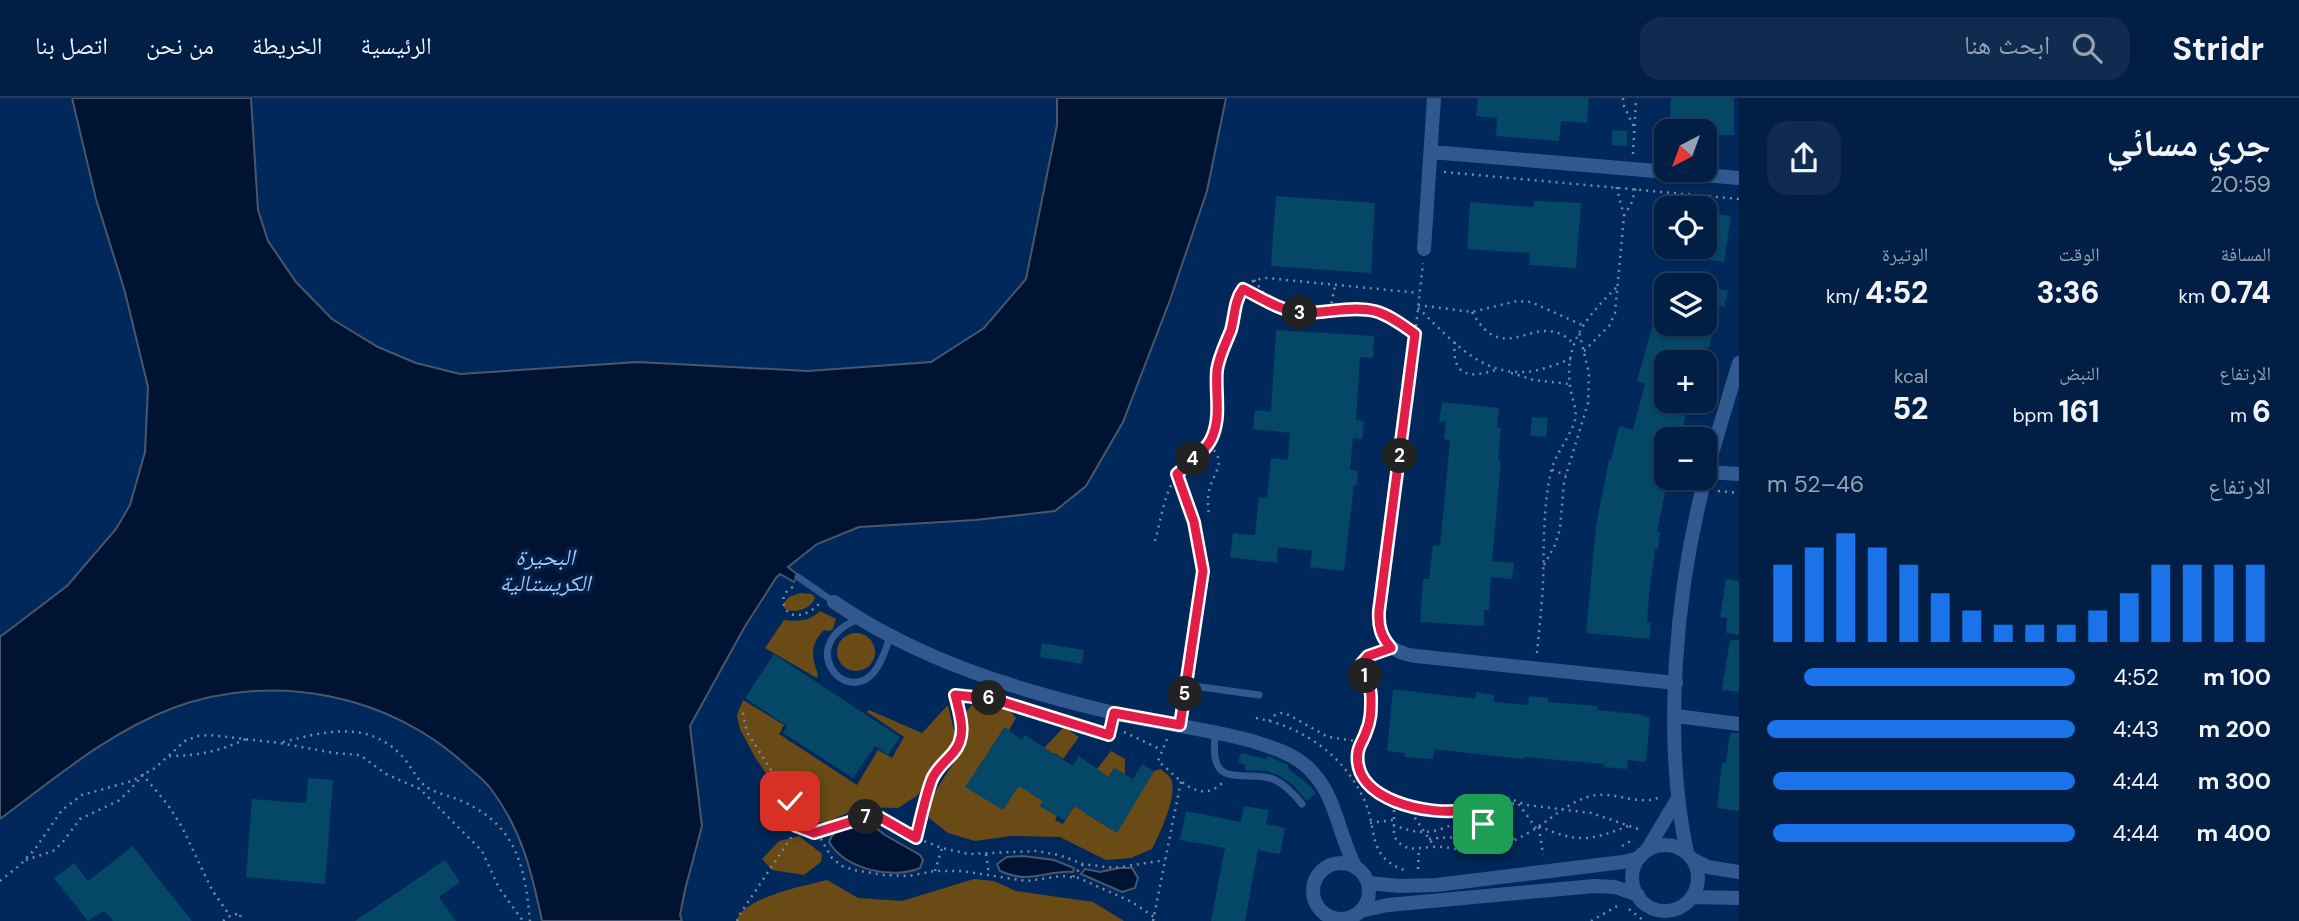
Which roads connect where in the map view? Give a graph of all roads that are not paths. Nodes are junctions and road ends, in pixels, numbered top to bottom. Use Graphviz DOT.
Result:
graph roads {
  1 [pos="1434,98"];
  2 [pos="1431,152"];
  3 [pos="1739,178"];
  4 [pos="1424,249"];
  5 [pos="1739,363"];
  6 [pos="1411,367"];
  7 [pos="1717,438"];
  8 [pos="1717,473"];
  9 [pos="1739,474"];
  10 [pos="1703,490"];
  11 [pos="1203,571"];
  12 [pos="797,577"];
  13 [pos="829,599"];
  14 [pos="859,619"];
  15 [pos="890,637"];
  16 [pos="1676,683"];
  17 [pos="1186,685"];
  18 [pos="1259,695"];
  19 [pos="1676,716"];
  20 [pos="1739,723"];
  21 [pos="1176,725"];
  22 [pos="1215,731"];
  23 [pos="1678,798"];
  24 [pos="1302,804"];
  25 [pos="1339,829"];
  26 [pos="1645,852"];
  27 [pos="1689,856"];
  28 [pos="1331,865"];
  29 [pos="1356,868"];
  30 [pos="1739,872"];
  31 [pos="1368,883"];
  32 [pos="1631,892"];
  33 [pos="1739,898"];
  34 [pos="1687,901"];
  35 [pos="1650,906"];
  36 [pos="1325,917"];
  37 [pos="1351,917"];
  38 [pos="1657,921"];
  39 [pos="1678,921"];
  1 -- 2 [label="street"];
  2 -- 3 [label="street"];
  2 -- 4 [label="street"];
  5 -- 7 [label="street"];
  6 -- 16 [label="street"];
  8 -- 9 [label="street"];
  10 -- 16 [label="street"];
  11 -- 17 [label="street"];
  12 -- 13 [label="lane"];
  13 -- 14 [label="street"];
  14 -- 15 [label="street"];
  14 -- 15 [label="lane"];
  15 -- 21 [label="street"];
  16 -- 19 [label="street"];
  17 -- 18 [label="lane"];
  17 -- 21 [label="street"];
  19 -- 20 [label="street"];
  19 -- 23 [label="street"];
  21 -- 22 [label="street"];
  22 -- 24 [label="lane"];
  22 -- 25 [label="street"];
  23 -- 26 [label="street"];
  23 -- 27 [label="street"];
  25 -- 28 [label="street"];
  25 -- 29 [label="street"];
  26 -- 27 [label="street"];
  26 -- 31 [label="street"];
  26 -- 32 [label="street"];
  27 -- 30 [label="street"];
  27 -- 34 [label="street"];
  28 -- 29 [label="street"];
  28 -- 36 [label="street"];
  29 -- 31 [label="street"];
  31 -- 37 [label="street"];
  32 -- 35 [label="street"];
  32 -- 37 [label="street"];
  33 -- 34 [label="street"];
  34 -- 35 [label="street"];
  34 -- 39 [label="street"];
  35 -- 38 [label="street"];
  36 -- 37 [label="street"];
}
